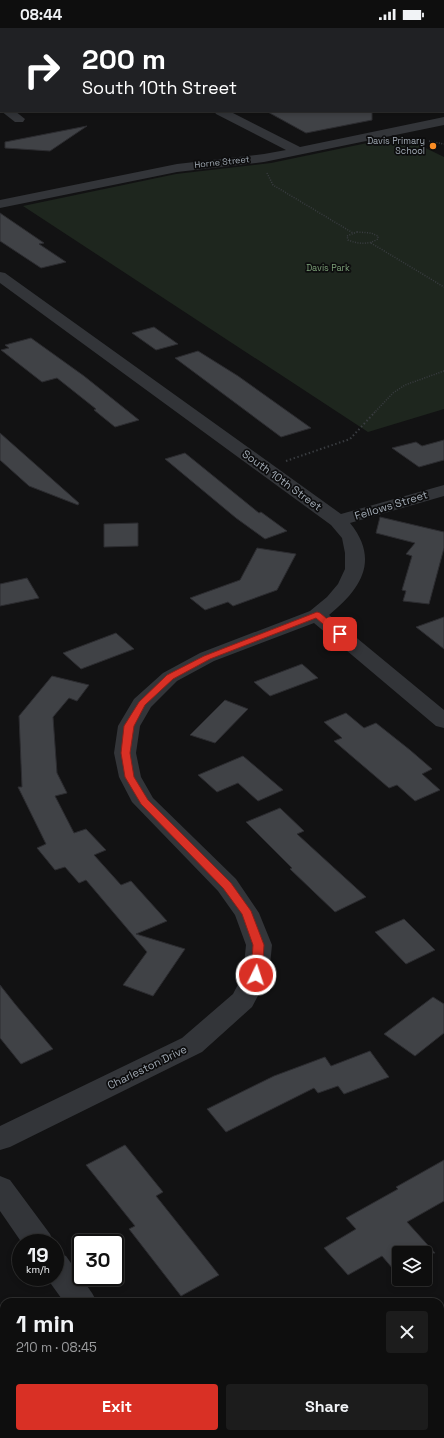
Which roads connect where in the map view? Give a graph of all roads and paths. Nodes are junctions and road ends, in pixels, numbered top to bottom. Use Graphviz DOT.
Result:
graph roads {
  1 [pos="8,112"];
  2 [pos="222,112"];
  3 [pos="19,119"];
  4 [pos="444,121"];
  5 [pos="298,151"];
  6 [pos="249,160"];
  7 [pos="0,204"];
  8 [pos="353,232"];
  9 [pos="371,243"];
  10 [pos="0,276"];
  11 [pos="444,287"];
  12 [pos="444,372"];
  13 [pos="286,461"];
  14 [pos="444,490"];
  15 [pos="338,521"];
  16 [pos="317,615"];
  17 [pos="444,721"];
  18 [pos="0,1139"];
  19 [pos="0,1188"];
  20 [pos="33,1234"];
  21 [pos="64,1278"];
  22 [pos="78,1298"];
  1 -- 3 [label="street"];
  2 -- 5 [label="street"];
  4 -- 5 [label="street, Horne Street"];
  5 -- 6 [label="street, Horne Street"];
  6 -- 7 [label="street, Horne Street"];
  6 -- 8 [label="path"];
  8 -- 9 [label="path"];
  8 -- 9 [label="path"];
  9 -- 11 [label="path"];
  10 -- 15 [label="street, South 10th Street"];
  12 -- 13 [label="path"];
  14 -- 15 [label="street, Fellows Street"];
  15 -- 16 [label="street, South 10th Street"];
  16 -- 17 [label="street"];
  16 -- 18 [label="street, Charleston Drive"];
  19 -- 20 [label="street"];
  21 -- 22 [label="street"];
}
